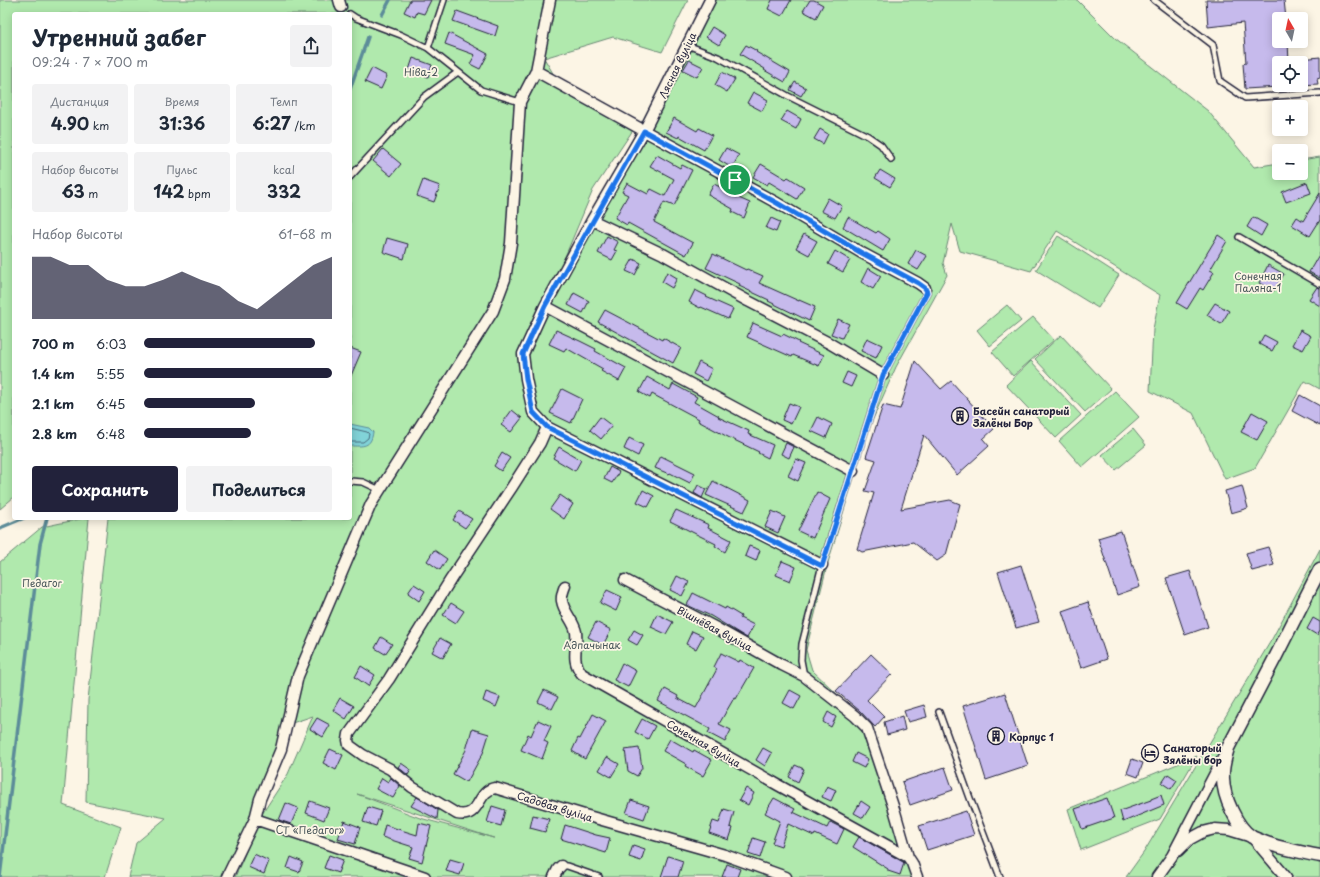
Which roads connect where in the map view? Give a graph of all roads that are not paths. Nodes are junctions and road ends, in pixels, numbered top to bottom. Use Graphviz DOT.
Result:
graph roads {
  1 [pos="444,0"];
  2 [pos="550,0"];
  3 [pos="710,0"];
  4 [pos="1154,0"];
  5 [pos="340,3"];
  6 [pos="348,12"];
  7 [pos="352,15"];
  8 [pos="687,45"];
  9 [pos="428,48"];
  10 [pos="536,71"];
  11 [pos="458,72"];
  12 [pos="1320,93"];
  13 [pos="520,102"];
  14 [pos="644,131"];
  15 [pos="892,159"];
  16 [pos="352,175"];
  17 [pos="592,220"];
  18 [pos="1239,237"];
  19 [pos="1320,284"];
  20 [pos="925,288"];
  21 [pos="545,306"];
  22 [pos="883,375"];
  23 [pos="547,427"];
  24 [pos="853,471"];
  25 [pos="352,481"];
  26 [pos="380,490"];
  27 [pos="822,566"];
  28 [pos="1320,569"];
  29 [pos="625,580"];
  30 [pos="565,586"];
  31 [pos="804,676"];
  32 [pos="939,712"];
  33 [pos="1228,748"];
  34 [pos="255,818"];
  35 [pos="1252,837"];
  36 [pos="908,856"];
  37 [pos="1172,856"];
  38 [pos="1320,856"];
  39 [pos="561,866"];
  40 [pos="227,877"];
  41 [pos="425,877"];
  42 [pos="554,877"];
  43 [pos="599,877"];
  44 [pos="786,877"];
  45 [pos="917,877"];
  46 [pos="1000,877"];
  47 [pos="1157,877"];
  48 [pos="1286,877"];
  1 -- 9 [label="lane"];
  2 -- 10 [label="street"];
  3 -- 8 [label="street, Лясная вуліца"];
  4 -- 12 [label="lane"];
  5 -- 6 [label="lane"];
  7 -- 9 [label="lane"];
  8 -- 14 [label="street, Лясная вуліца"];
  8 -- 15 [label="lane"];
  9 -- 11 [label="lane"];
  10 -- 13 [label="street"];
  10 -- 14 [label="street"];
  11 -- 13 [label="lane"];
  11 -- 16 [label="lane"];
  13 -- 26 [label="street"];
  14 -- 17 [label="street, Лясная вуліца"];
  14 -- 20 [label="street"];
  17 -- 21 [label="street, Лясная вуліца"];
  17 -- 22 [label="street"];
  18 -- 19 [label="lane"];
  20 -- 22 [label="lane"];
  21 -- 23 [label="street, Лясная вуліца"];
  21 -- 24 [label="street"];
  22 -- 24 [label="lane"];
  23 -- 27 [label="street"];
  23 -- 44 [label="street, Садовая вуліца"];
  24 -- 27 [label="lane"];
  25 -- 26 [label="lane"];
  26 -- 34 [label="street"];
  27 -- 31 [label="lane"];
  28 -- 33 [label="street"];
  29 -- 31 [label="street, Вішнёвая вуліца"];
  30 -- 36 [label="street, Сонечная вуліца"];
  31 -- 36 [label="street, Вішнёвая вуліца"];
  32 -- 46 [label="lane"];
  33 -- 35 [label="street"];
  33 -- 37 [label="street"];
  34 -- 40 [label="street"];
  34 -- 41 [label="street"];
  35 -- 37 [label="street"];
  35 -- 38 [label="street"];
  35 -- 48 [label="street"];
  36 -- 45 [label="street, Вішнёвая вуліца"];
  37 -- 47 [label="street"];
  39 -- 42 [label="street"];
  39 -- 43 [label="lane"];
}
